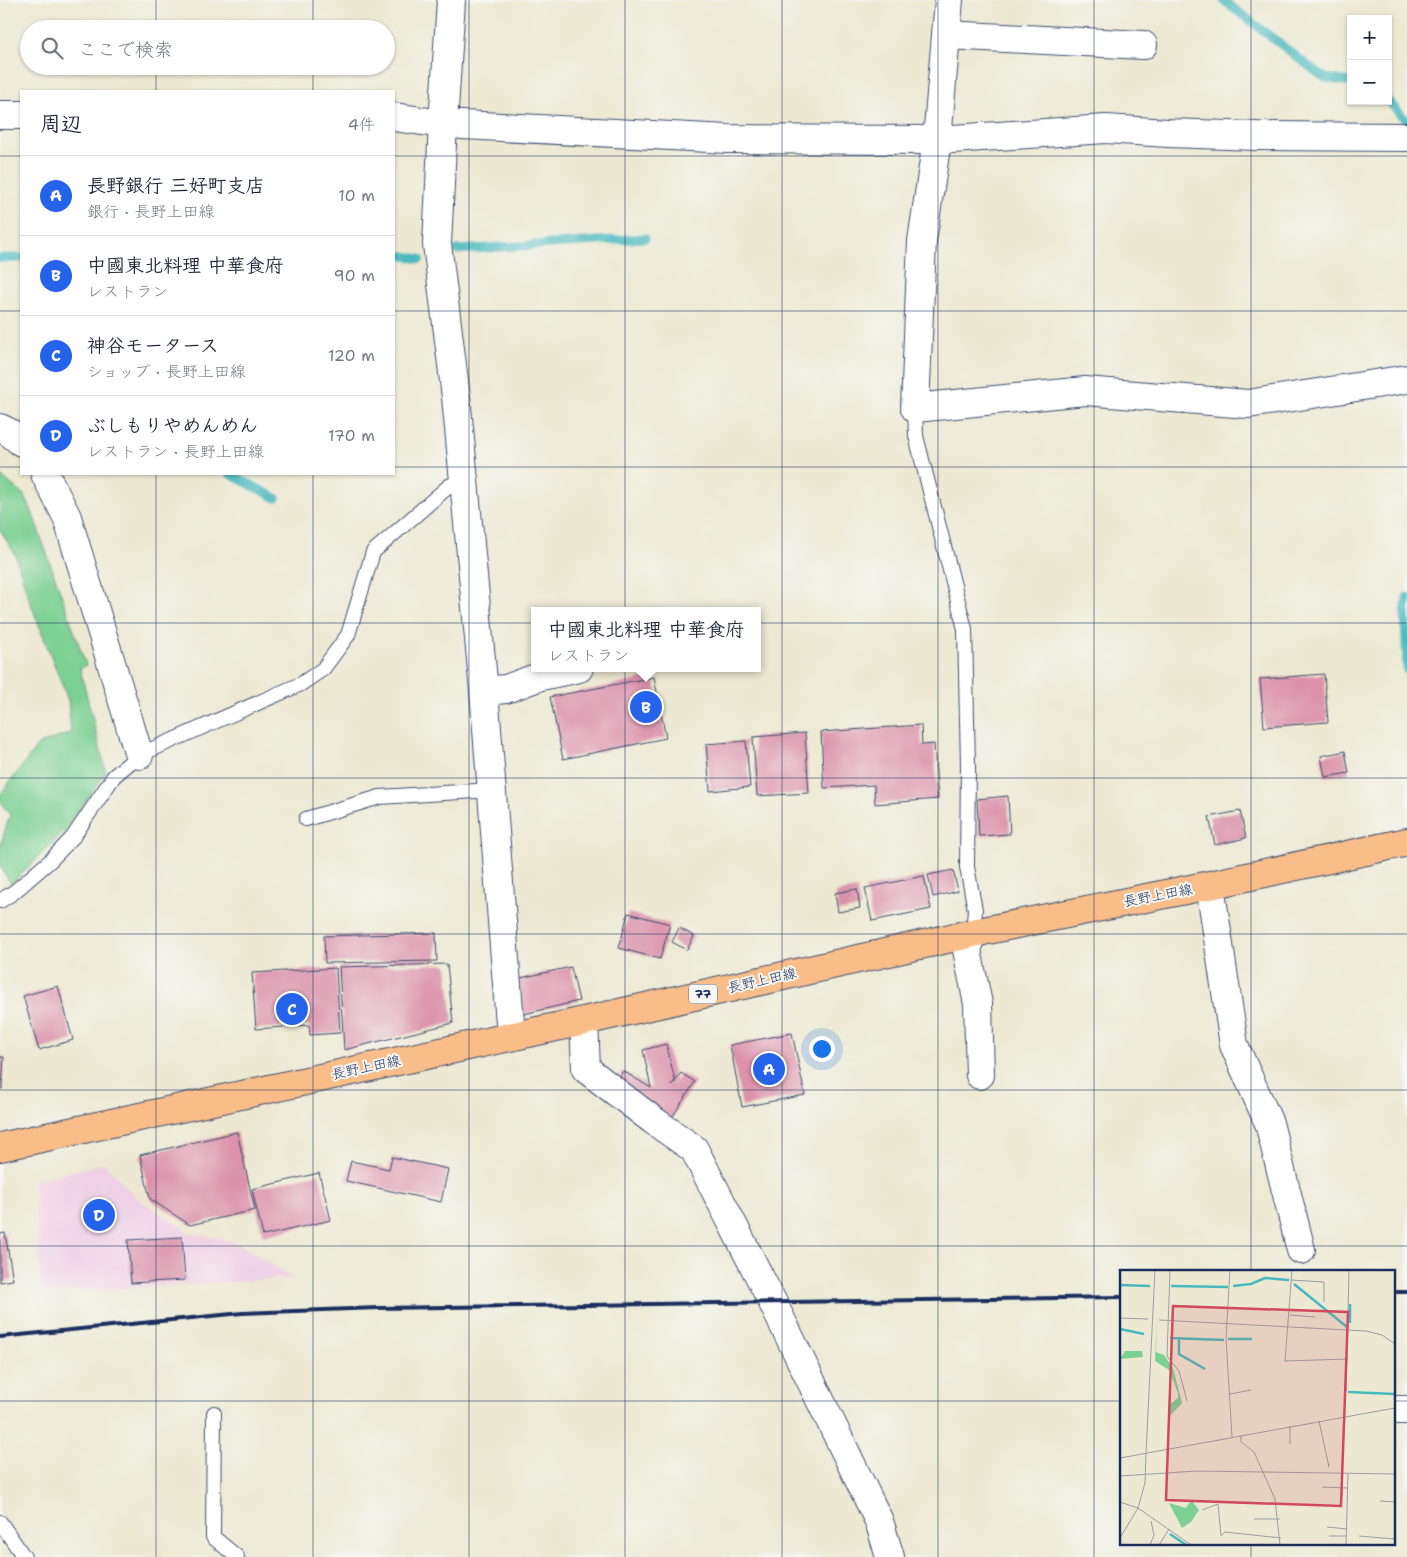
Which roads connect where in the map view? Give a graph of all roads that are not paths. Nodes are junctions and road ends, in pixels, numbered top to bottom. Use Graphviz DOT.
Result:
graph roads {
  1 [pos="451,0"];
  2 [pos="949,0"];
  3 [pos="946,35"];
  4 [pos="1143,45"];
  5 [pos="20,115"];
  6 [pos="0,116"];
  7 [pos="395,117"];
  8 [pos="443,124"];
  9 [pos="1407,137"];
  10 [pos="937,140"];
  11 [pos="1407,379"];
  12 [pos="915,408"];
  13 [pos="0,428"];
  14 [pos="20,441"];
  15 [pos="46,475"];
  16 [pos="464,480"];
  17 [pos="560,672"];
  18 [pos="484,691"];
  19 [pos="139,755"];
  20 [pos="492,790"];
  21 [pos="306,819"];
  22 [pos="1407,842"];
  23 [pos="1210,885"];
  24 [pos="0,901"];
  25 [pos="973,933"];
  26 [pos="584,1021"];
  27 [pos="511,1036"];
  28 [pos="980,1075"];
  29 [pos="0,1147"];
  30 [pos="1301,1250"];
  31 [pos="1394,1410"];
  32 [pos="1407,1410"];
  33 [pos="214,1413"];
  34 [pos="0,1522"];
  35 [pos="24,1557"];
  36 [pos="237,1557"];
  37 [pos="890,1557"];
  1 -- 8 [label="street"];
  2 -- 3 [label="street"];
  3 -- 4 [label="street"];
  3 -- 10 [label="street"];
  5 -- 6 [label="street"];
  7 -- 8 [label="street"];
  8 -- 10 [label="street"];
  8 -- 16 [label="street"];
  9 -- 10 [label="street"];
  10 -- 12 [label="street"];
  11 -- 12 [label="street"];
  12 -- 25 [label="lane"];
  13 -- 14 [label="street"];
  15 -- 19 [label="street"];
  16 -- 18 [label="street"];
  16 -- 19 [label="lane"];
  17 -- 18 [label="street"];
  18 -- 20 [label="street"];
  19 -- 24 [label="lane"];
  20 -- 21 [label="lane"];
  20 -- 27 [label="street"];
  22 -- 23 [label="main road, 長野上田線 / 77"];
  23 -- 25 [label="main road, 長野上田線 / 77"];
  23 -- 30 [label="street"];
  25 -- 26 [label="main road, 長野上田線 / 77"];
  25 -- 28 [label="street"];
  26 -- 27 [label="main road, 長野上田線 / 77"];
  26 -- 37 [label="street"];
  27 -- 29 [label="main road, 長野上田線 / 77"];
  31 -- 32 [label="street"];
  33 -- 36 [label="lane"];
  34 -- 35 [label="lane"];
}
